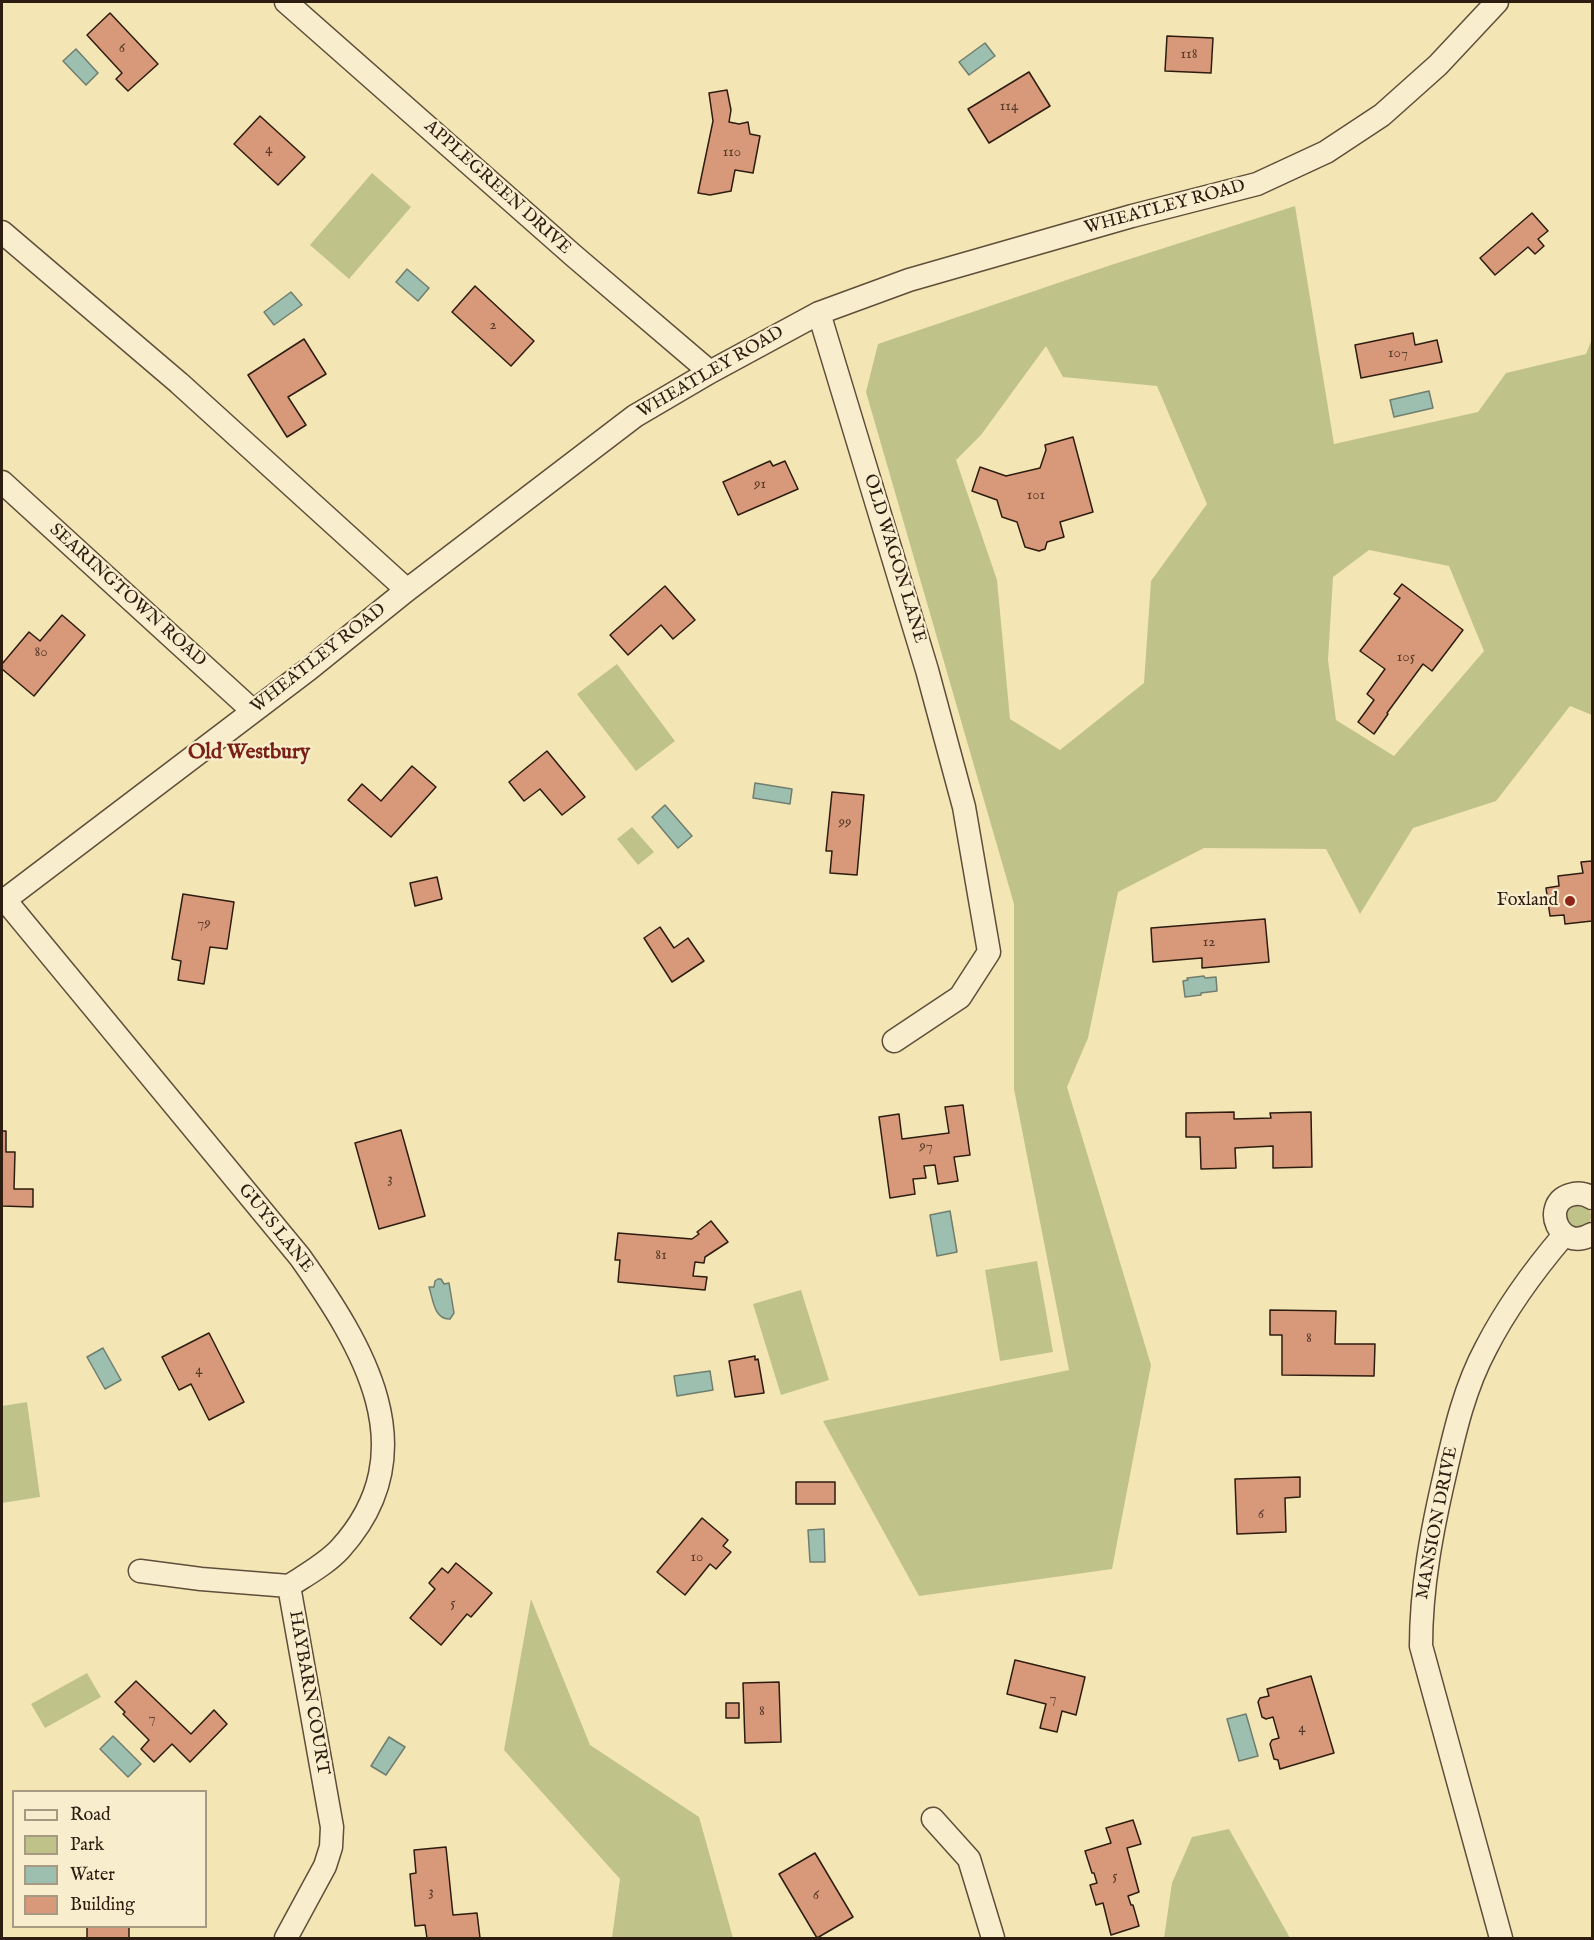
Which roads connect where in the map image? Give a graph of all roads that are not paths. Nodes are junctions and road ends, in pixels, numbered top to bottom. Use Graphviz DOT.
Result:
graph roads {
  1 [pos="286,2"];
  2 [pos="1497,2"];
  3 [pos="2,232"];
  4 [pos="819,313"];
  5 [pos="710,372"];
  6 [pos="2,482"];
  7 [pos="407,590"];
  8 [pos="253,711"];
  9 [pos="3,901"];
  10 [pos="894,1041"];
  11 [pos="1593,1198"];
  12 [pos="1593,1234"];
  13 [pos="1564,1235"];
  14 [pos="140,1571"];
  15 [pos="289,1586"];
  16 [pos="933,1819"];
  17 [pos="286,1938"];
  18 [pos="993,1938"];
  19 [pos="1501,1938"];
  1 -- 5 [label="street, APPLEGREEN DRIVE"];
  2 -- 4 [label="street, WHEATLEY ROAD"];
  3 -- 7 [label="street"];
  4 -- 5 [label="street, WHEATLEY ROAD"];
  4 -- 10 [label="street, OLD WAGON LANE"];
  5 -- 7 [label="street, WHEATLEY ROAD"];
  6 -- 8 [label="street, SEARINGTOWN ROAD"];
  7 -- 8 [label="street, WHEATLEY ROAD"];
  8 -- 9 [label="street, WHEATLEY ROAD"];
  9 -- 15 [label="street, GUYS LANE"];
  11 -- 13 [label="street"];
  12 -- 13 [label="street"];
  13 -- 19 [label="street, MANSION DRIVE"];
  14 -- 15 [label="street, HAYBARN COURT"];
  15 -- 17 [label="street, HAYBARN COURT"];
  16 -- 18 [label="street"];
}
